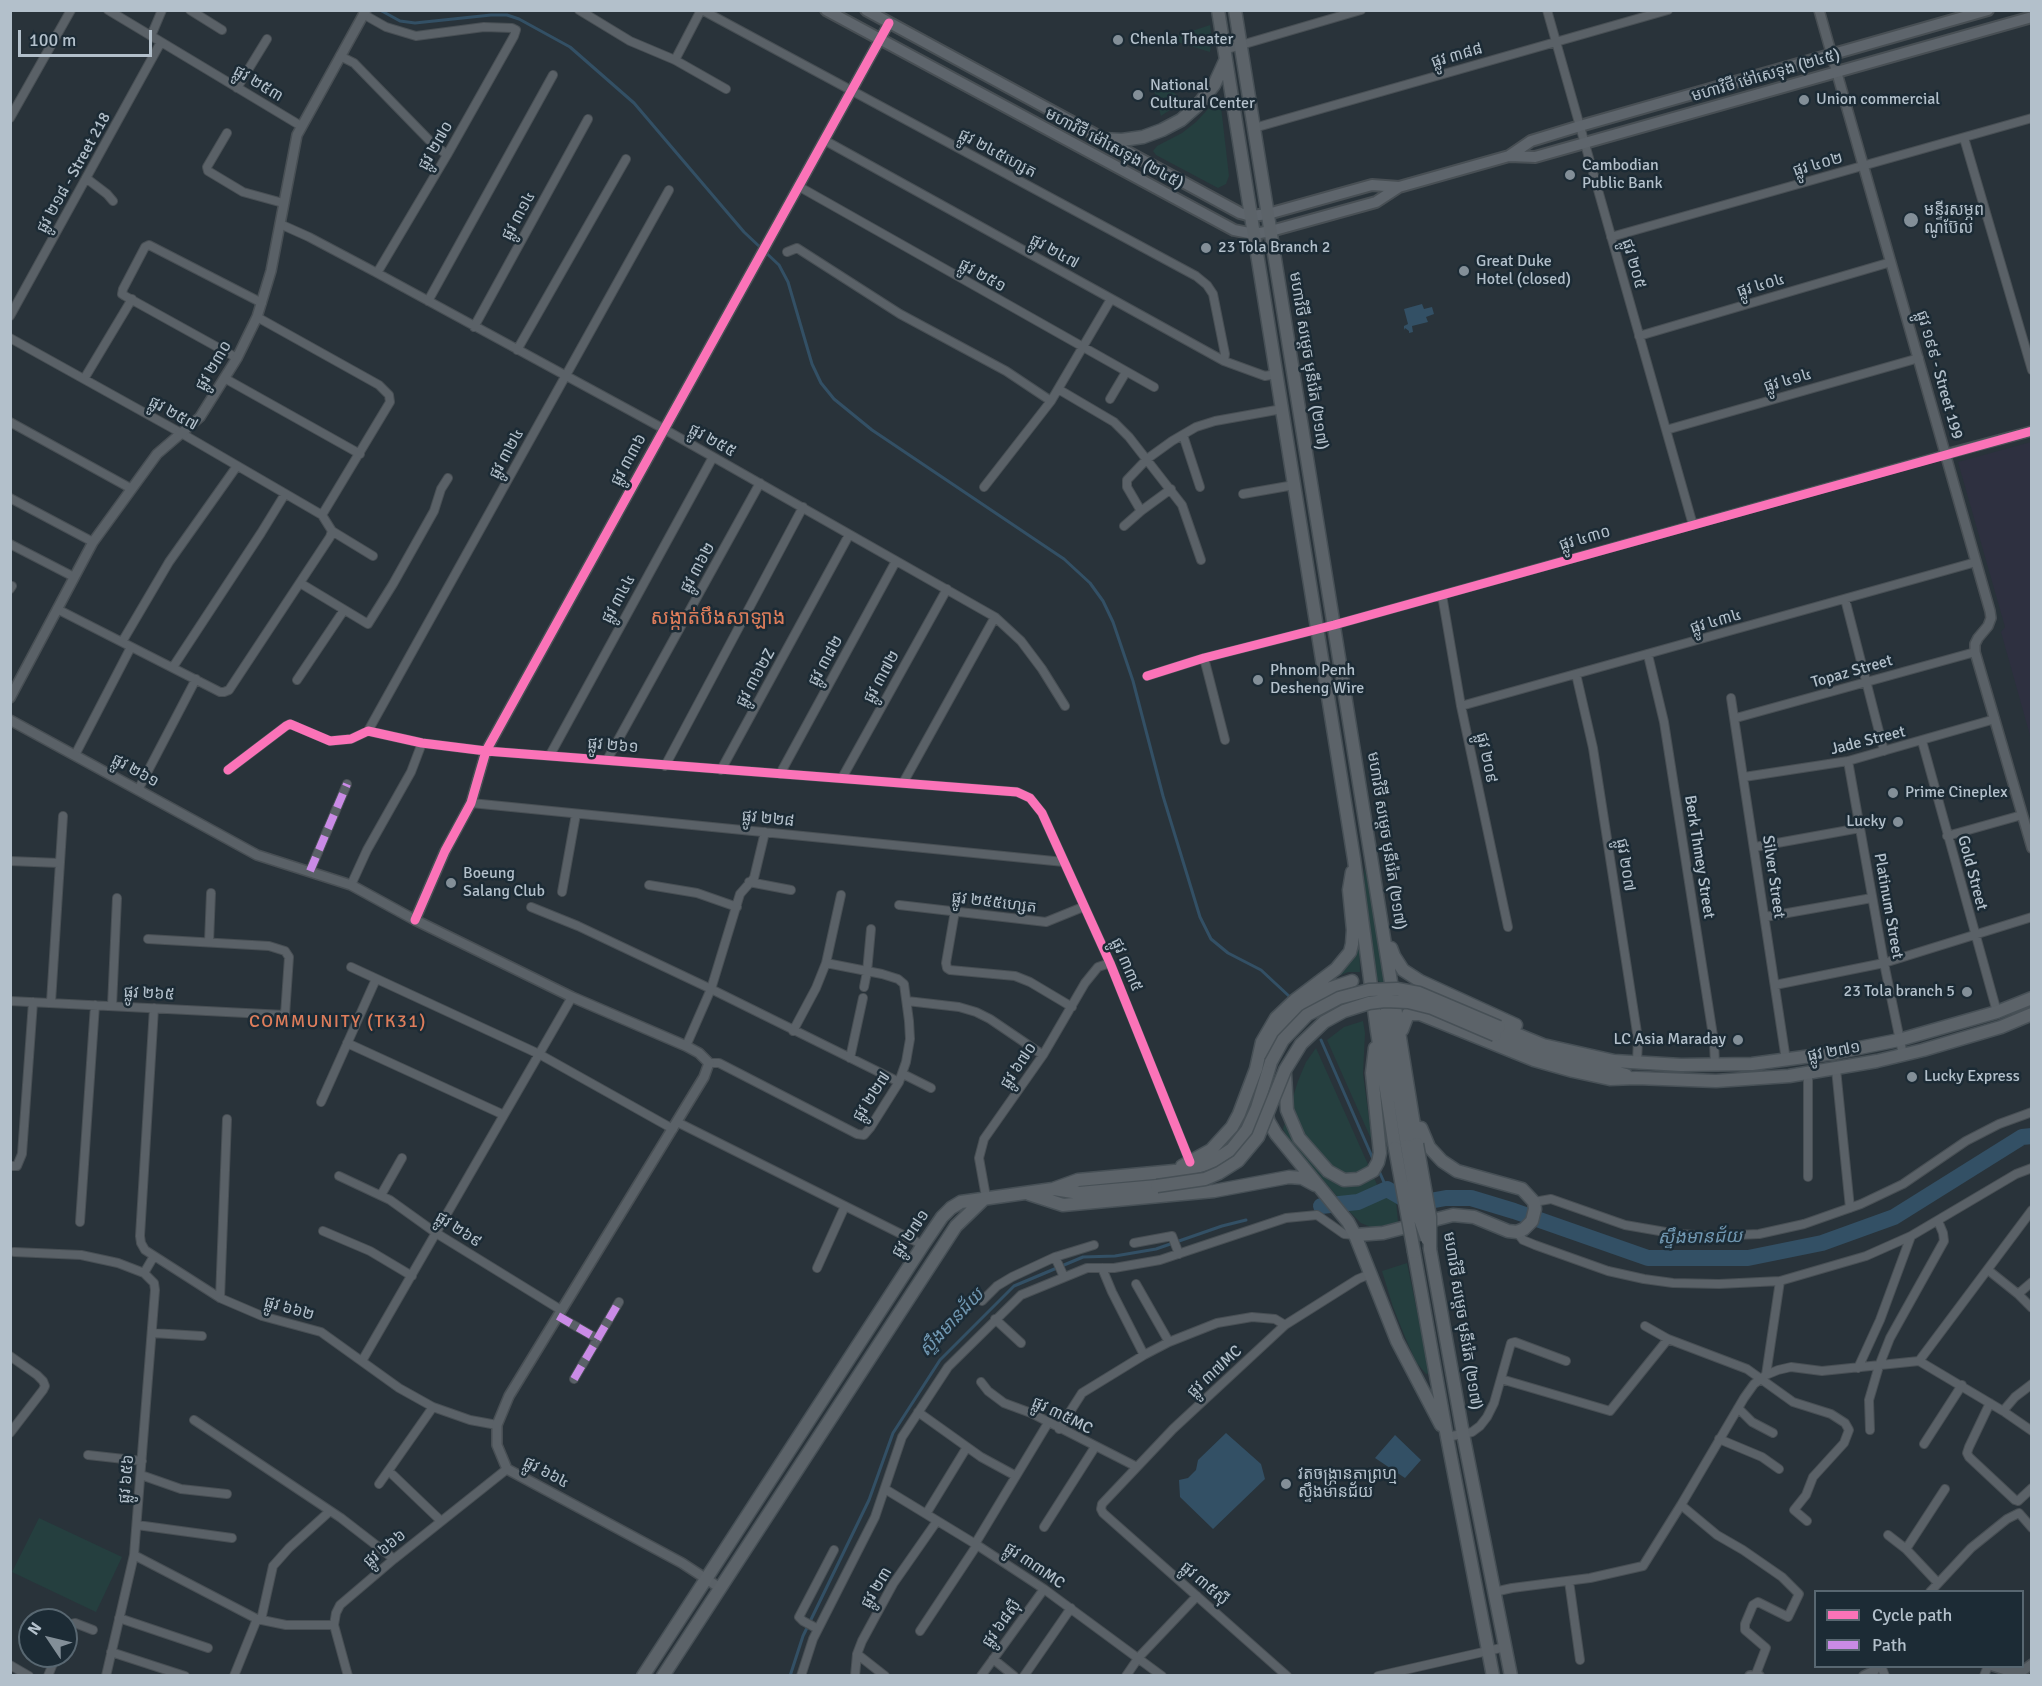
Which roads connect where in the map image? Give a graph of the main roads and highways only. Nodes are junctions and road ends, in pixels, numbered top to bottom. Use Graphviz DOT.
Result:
graph roads {
  1 [pos="826,10"];
  2 [pos="866,10"];
  3 [pos="1218,10"];
  4 [pos="1235,10"];
  5 [pos="1988,10"];
  6 [pos="2031,17"];
  7 [pos="1225,55"];
  8 [pos="1101,139"];
  9 [pos="1509,156"];
  10 [pos="1399,187"];
  11 [pos="1268,214"];
  12 [pos="1251,216"];
  13 [pos="1271,231"];
  14 [pos="1254,234"];
  15 [pos="1354,859"];
  16 [pos="1384,932"];
  17 [pos="1352,981"];
  18 [pos="2031,998"];
  19 [pos="1386,1012"];
  20 [pos="2031,1014"];
  21 [pos="1377,1031"];
  22 [pos="1497,1031"];
  23 [pos="1401,1037"];
  24 [pos="1637,1062"];
  25 [pos="1264,1068"];
  26 [pos="1285,1070"];
  27 [pos="1636,1078"];
  28 [pos="1409,1092"];
  29 [pos="1406,1146"];
  30 [pos="1166,1172"];
  31 [pos="1053,1189"];
  32 [pos="1025,1192"];
  33 [pos="1324,1192"];
  34 [pos="986,1197"];
  35 [pos="1355,1235"];
  36 [pos="1447,1437"];
  37 [pos="643,1676"];
  38 [pos="663,1676"];
  39 [pos="1493,1676"];
  40 [pos="1511,1676"];
  1 -- 14 [label="main road, មហាវិថី ម៉ៅសេទុង (២៤៥)"];
  2 -- 8 [label="main road, មហាវិថី ម៉ៅសេទុង (២៤៥)"];
  3 -- 7 [label="main road, មហាវិថី សម្តេច មុនីរ៉េត (២១៧)"];
  4 -- 11 [label="main road, មហាវិថី សម្តេច មុនីរ៉េត (២១៧)"];
  5 -- 9 [label="main road, មហាវិថី ម៉ៅសេទុង (២៤៥)"];
  6 -- 9 [label="main road, មហាវិថី ម៉ៅសេទុង (២៤៥)"];
  7 -- 8 [label="main road"];
  7 -- 12 [label="main road, មហាវិថី សម្តេច មុនីរ៉េត (២១៧)"];
  8 -- 12 [label="main road, មហាវិថី ម៉ៅសេទុង (២៤៥)"];
  9 -- 10 [label="main road, មហាវិថី ម៉ៅសេទុង (២៤៥)"];
  10 -- 11 [label="main road, មហាវិថី ម៉ៅសេទុង (២៤៥)"];
  10 -- 13 [label="main road, មហាវិថី ម៉ៅសេទុង (២៤៥)"];
  11 -- 12 [label="main road, មហាវិថី ម៉ៅសេទុង (២៤៥)"];
  11 -- 13 [label="main road, មហាវិថី សម្តេច មុនីរ៉េត (២១៧)"];
  12 -- 14 [label="main road, មហាវិថី សម្តេច មុនីរ៉េត (២១៧)"];
  13 -- 14 [label="main road, មហាវិថី ម៉ៅសេទុង (២៤៥)"];
  13 -- 16 [label="main road, មហាវិថី សម្តេច មុនីរ៉េត (២១៧)"];
  14 -- 15 [label="main road, មហាវិថី សម្តេច មុនីរ៉េត (២១៧)"];
  15 -- 21 [label="main road, មហាវិថី សម្តេច មុនីរ៉េត (២១៧)"];
  15 -- 25 [label="main road"];
  16 -- 23 [label="main road, មហាវិថី សម្តេច មុនីរ៉េត (២១៧)"];
  16 -- 24 [label="main road"];
  17 -- 25 [label="main road"];
  18 -- 24 [label="main road, ផ្លូវ ២៧១"];
  19 -- 29 [label="main road"];
  20 -- 27 [label="main road, ផ្លូវ ២៧១"];
  21 -- 26 [label="main road"];
  21 -- 29 [label="main road, មហាវិថី សម្តេច មុនីរ៉េត (២១៧)"];
  22 -- 24 [label="main road"];
  22 -- 25 [label="main road, bridge"];
  22 -- 26 [label="main road, bridge"];
  22 -- 27 [label="main road"];
  23 -- 27 [label="main road"];
  23 -- 28 [label="main road, មហាវិថី សម្តេច មុនីរ៉េត (២១៧)"];
  25 -- 30 [label="main road"];
  25 -- 30 [label="main road"];
  25 -- 33 [label="main road"];
  26 -- 31 [label="main road, bridge"];
  28 -- 29 [label="main road, មហាវិថី សម្តេច មុនីរ៉េត (២១៧)"];
  28 -- 35 [label="main road"];
  29 -- 36 [label="main road, មហាវិថី សម្តេច មុនីរ៉េត (២១៧), bridge"];
  29 -- 40 [label="main road, មហាវិថី សម្តេច មុនីរ៉េត (២១៧), bridge"];
  30 -- 31 [label="main road"];
  31 -- 32 [label="main road"];
  32 -- 33 [label="main road"];
  32 -- 34 [label="main road"];
  33 -- 35 [label="main road"];
  34 -- 37 [label="main road, ផ្លូវ ២៧១"];
  34 -- 38 [label="main road, ផ្លូវ ២៧១"];
  35 -- 36 [label="main road"];
  36 -- 39 [label="main road, មហាវិថី សម្តេច មុនីរ៉េត (២១៧)"];
}
